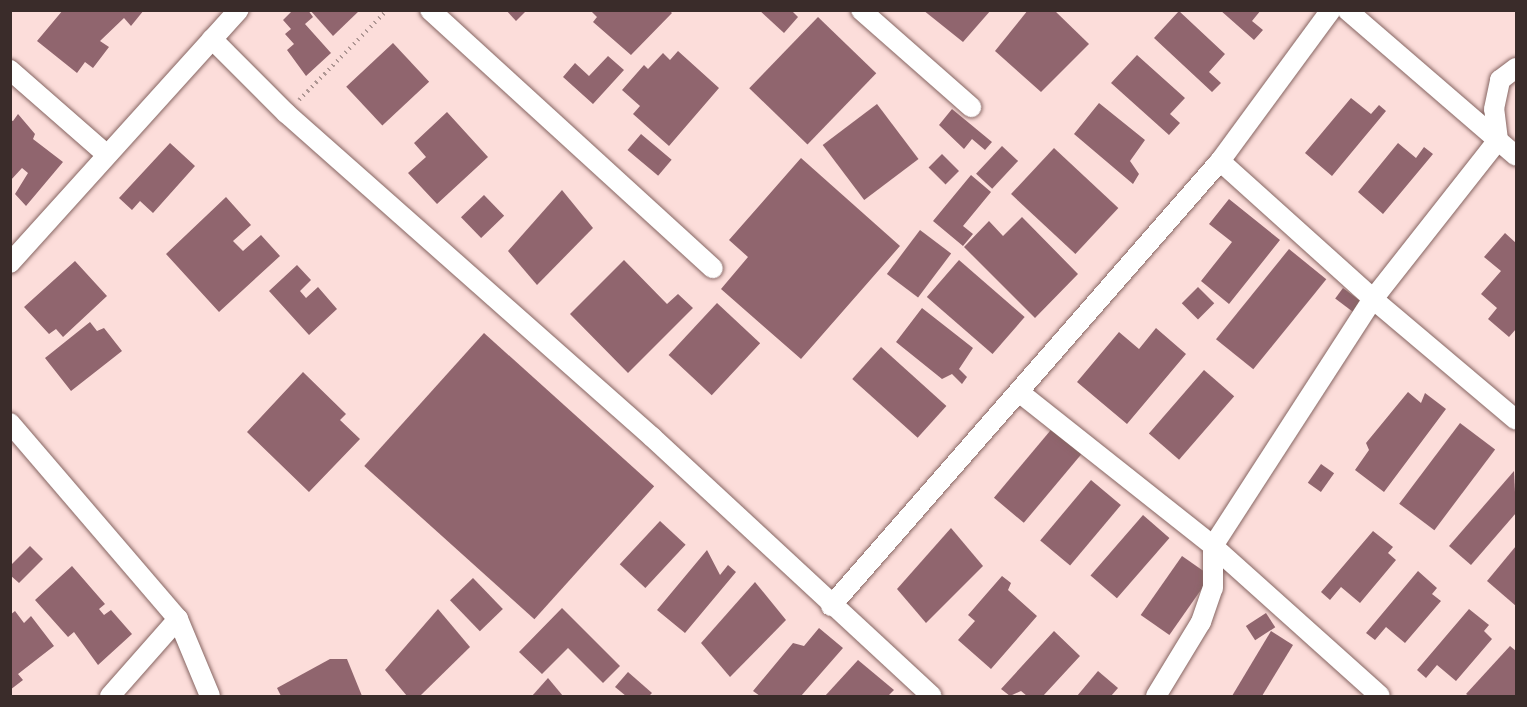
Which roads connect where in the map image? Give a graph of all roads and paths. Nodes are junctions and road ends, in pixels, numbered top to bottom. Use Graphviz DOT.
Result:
graph roads {
  1 [pos="239,10"];
  2 [pos="387,10"];
  3 [pos="430,10"];
  4 [pos="861,10"];
  5 [pos="1331,10"];
  6 [pos="1347,10"];
  7 [pos="212,39"];
  8 [pos="1516,68"];
  9 [pos="10,70"];
  10 [pos="971,107"];
  11 [pos="286,113"];
  12 [pos="1498,140"];
  13 [pos="106,154"];
  14 [pos="1516,156"];
  15 [pos="1220,161"];
  16 [pos="10,263"];
  17 [pos="713,268"];
  18 [pos="1373,299"];
  19 [pos="1019,392"];
  20 [pos="1516,420"];
  21 [pos="10,423"];
  22 [pos="1213,546"];
  23 [pos="831,606"];
  24 [pos="178,619"];
  25 [pos="110,696"];
  26 [pos="210,696"];
  27 [pos="932,696"];
  28 [pos="1156,696"];
  29 [pos="1380,696"];
  1 -- 7 [label="street"];
  2 -- 11 [label="path"];
  3 -- 17 [label="street"];
  4 -- 10 [label="street"];
  5 -- 15 [label="street"];
  6 -- 12 [label="street"];
  7 -- 11 [label="street"];
  7 -- 13 [label="street"];
  8 -- 12 [label="street"];
  9 -- 13 [label="street"];
  11 -- 23 [label="street"];
  12 -- 14 [label="street"];
  12 -- 18 [label="street"];
  13 -- 16 [label="street"];
  15 -- 18 [label="street"];
  15 -- 19 [label="street"];
  18 -- 20 [label="street"];
  18 -- 22 [label="street"];
  19 -- 22 [label="street"];
  19 -- 23 [label="street"];
  21 -- 24 [label="street"];
  22 -- 28 [label="street"];
  22 -- 29 [label="street"];
  23 -- 27 [label="street"];
  24 -- 25 [label="street"];
  24 -- 26 [label="street"];
}
